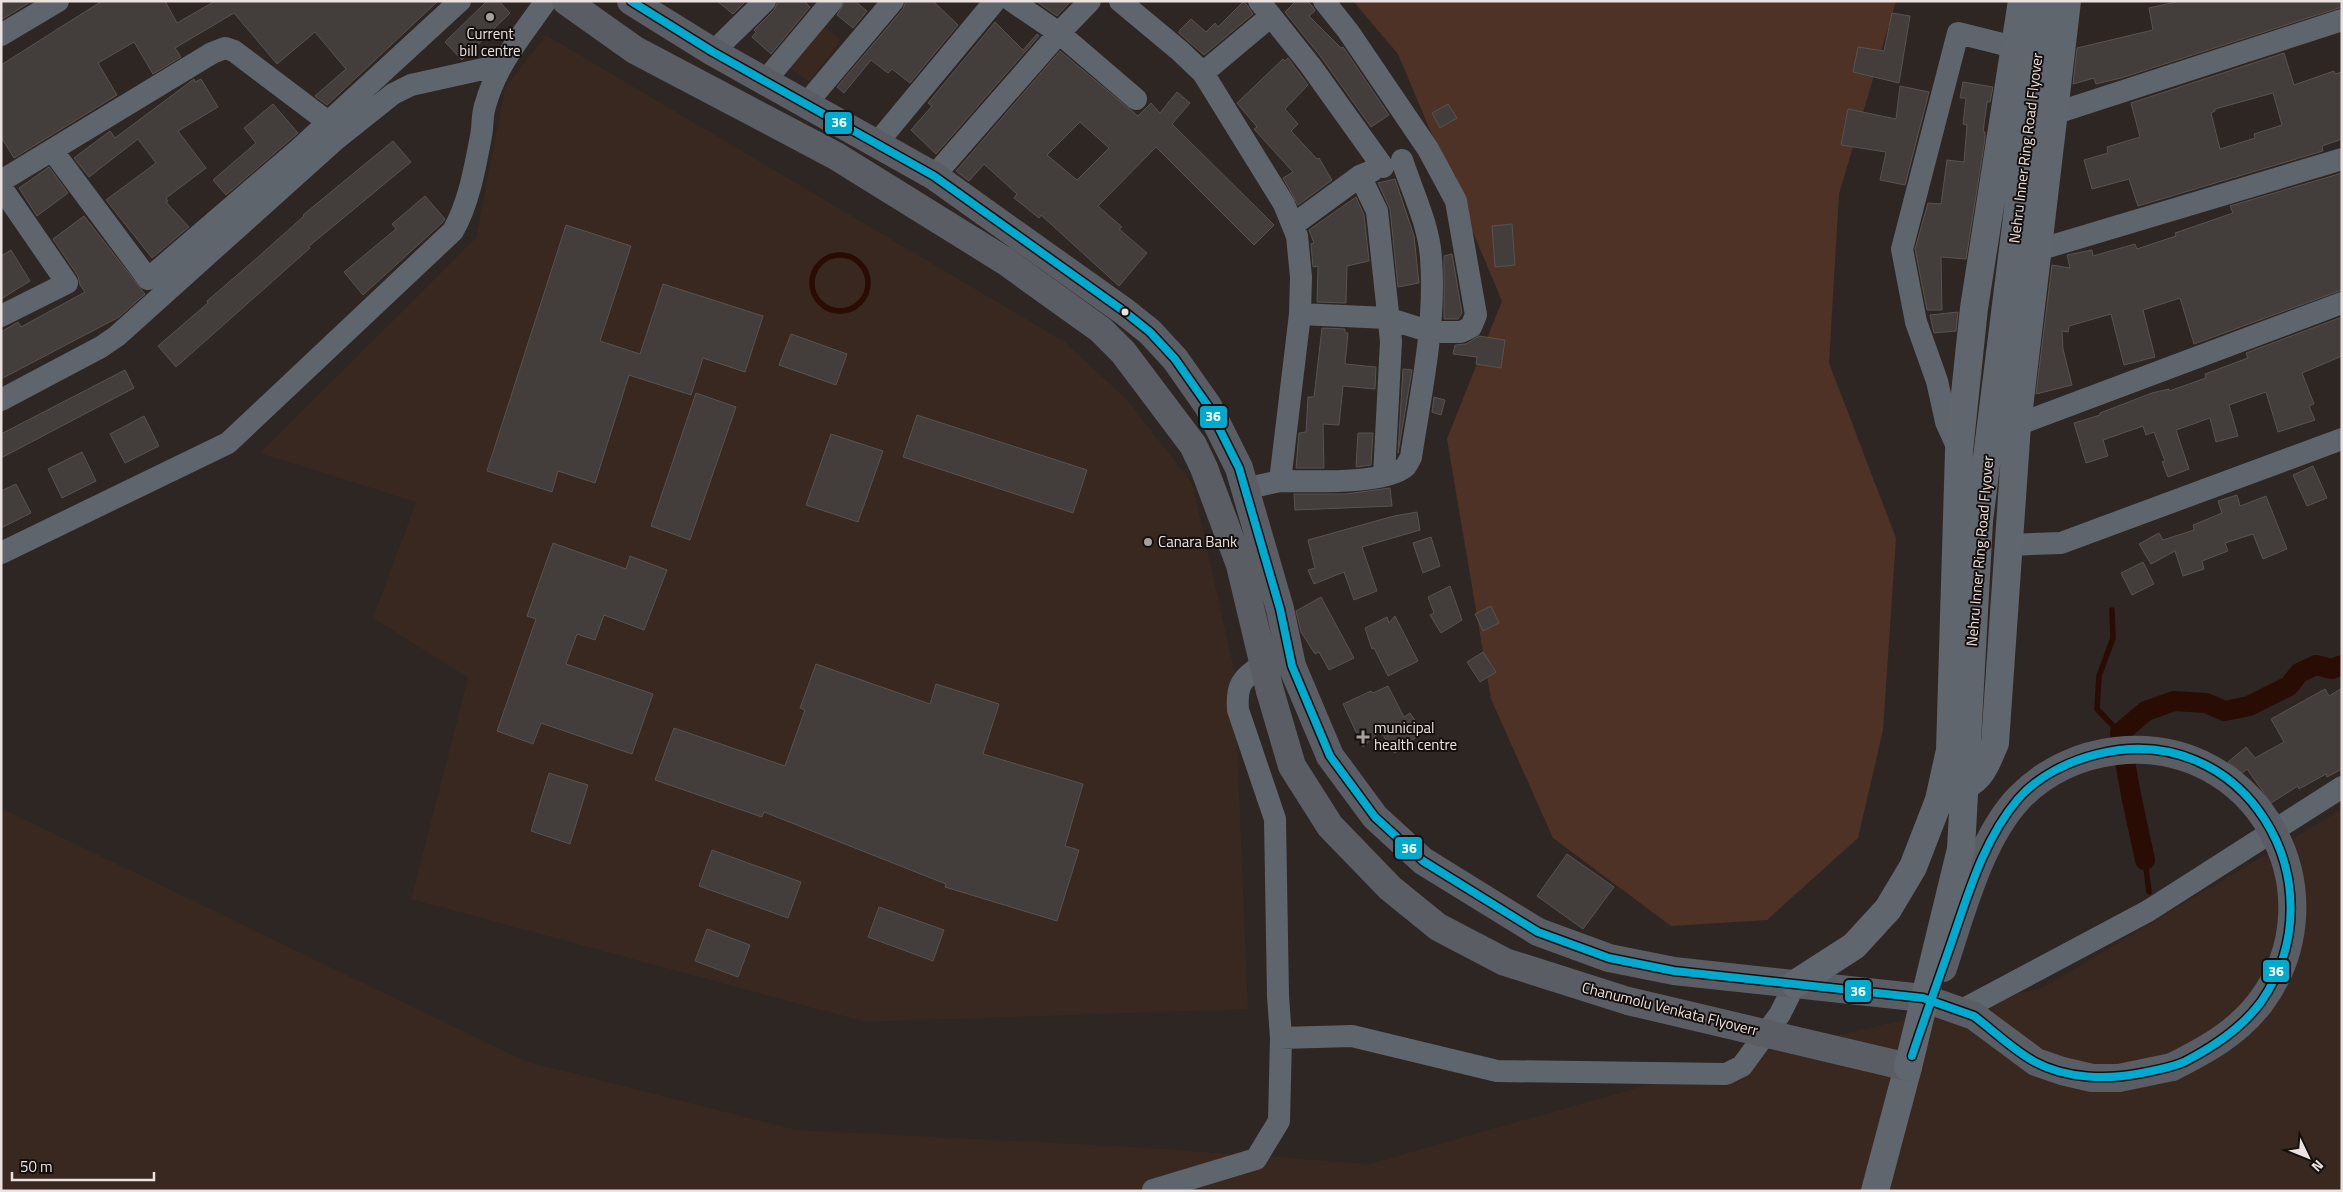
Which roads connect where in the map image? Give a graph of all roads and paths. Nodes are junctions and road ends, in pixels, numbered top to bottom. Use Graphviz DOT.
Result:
graph roads {
  1 [pos="58,1"];
  2 [pos="460,1"];
  3 [pos="546,1"];
  4 [pos="566,1"];
  5 [pos="765,1"];
  6 [pos="832,1"];
  7 [pos="893,1"];
  8 [pos="995,1"];
  9 [pos="1012,1"];
  10 [pos="1090,1"];
  11 [pos="1120,1"];
  12 [pos="1324,1"];
  13 [pos="2022,1"];
  14 [pos="2044,1"];
  15 [pos="2067,1"];
  16 [pos="648,6"];
  17 [pos="1265,9"];
  18 [pos="2342,20"];
  19 [pos="1059,33"];
  20 [pos="1,35"];
  21 [pos="2014,47"];
  22 [pos="713,52"];
  23 [pos="500,65"];
  24 [pos="1203,73"];
  25 [pos="765,81"];
  26 [pos="1136,99"];
  27 [pos="806,104"];
  28 [pos="2053,114"];
  29 [pos="328,122"];
  30 [pos="877,143"];
  31 [pos="52,150"];
  32 [pos="1428,150"];
  33 [pos="2342,159"];
  34 [pos="1392,163"];
  35 [pos="934,176"];
  36 [pos="1360,176"];
  37 [pos="1,181"];
  38 [pos="1,187"];
  39 [pos="1293,225"];
  40 [pos="2038,250"];
  41 [pos="2342,303"];
  42 [pos="1300,314"];
  43 [pos="1,316"];
  44 [pos="1387,318"];
  45 [pos="1431,332"];
  46 [pos="1,400"];
  47 [pos="2017,425"];
  48 [pos="2342,439"];
  49 [pos="1959,451"];
  50 [pos="1384,475"];
  51 [pos="1280,481"];
  52 [pos="1244,489"];
  53 [pos="2008,545"];
  54 [pos="1,553"];
  55 [pos="1264,663"];
  56 [pos="2342,787"];
  57 [pos="1939,800"];
  58 [pos="1795,984"];
  59 [pos="1962,1010"];
  60 [pos="1281,1038"];
  61 [pos="1910,1061"];
  62 [pos="1153,1190"];
  63 [pos="1875,1191"];
  1 -- 20 [label="street"];
  2 -- 29 [label="street"];
  3 -- 23 [label="street"];
  4 -- 55 [label="street, Chanumolu Venkata Flyoverr"];
  5 -- 22 [label="street"];
  6 -- 25 [label="street"];
  7 -- 27 [label="street"];
  8 -- 30 [label="street"];
  9 -- 19 [label="street"];
  10 -- 19 [label="street"];
  11 -- 24 [label="street"];
  12 -- 32 [label="street"];
  13 -- 21 [label="main road"];
  14 -- 61 [label="main road, Nehru Inner Ring Road Flyover, bridge"];
  15 -- 28 [label="main road"];
  16 -- 22 [label="street"];
  17 -- 24 [label="street"];
  17 -- 34 [label="street"];
  18 -- 28 [label="street"];
  19 -- 26 [label="street"];
  19 -- 35 [label="street"];
  21 -- 49 [label="main road"];
  21 -- 49 [label="street"];
  22 -- 25 [label="street"];
  23 -- 46 [label="street"];
  23 -- 54 [label="street"];
  24 -- 39 [label="street"];
  25 -- 27 [label="street"];
  27 -- 30 [label="street"];
  28 -- 40 [label="main road"];
  29 -- 31 [label="street"];
  29 -- 31 [label="street"];
  30 -- 35 [label="street"];
  31 -- 37 [label="street"];
  32 -- 34 [label="street"];
  32 -- 45 [label="street"];
  33 -- 40 [label="street"];
  34 -- 36 [label="street"];
  34 -- 45 [label="street"];
  35 -- 52 [label="street"];
  36 -- 39 [label="street"];
  36 -- 44 [label="street"];
  38 -- 43 [label="street"];
  39 -- 42 [label="street"];
  40 -- 47 [label="main road"];
  41 -- 47 [label="street"];
  42 -- 44 [label="street"];
  42 -- 51 [label="street"];
  44 -- 45 [label="street"];
  44 -- 50 [label="street"];
  45 -- 50 [label="street"];
  47 -- 53 [label="main road"];
  48 -- 53 [label="street"];
  49 -- 57 [label="main road"];
  50 -- 51 [label="street"];
  51 -- 52 [label="street"];
  52 -- 58 [label="street"];
  53 -- 57 [label="main road"];
  55 -- 60 [label="street"];
  55 -- 61 [label="street, Chanumolu Venkata Flyoverr, bridge"];
  56 -- 59 [label="street"];
  57 -- 58 [label="main road"];
  58 -- 59 [label="street"];
  58 -- 60 [label="street"];
  59 -- 61 [label="street, bridge"];
  60 -- 62 [label="street"];
  61 -- 63 [label="main road, Nehru Inner Ring Road Flyover"];
}
